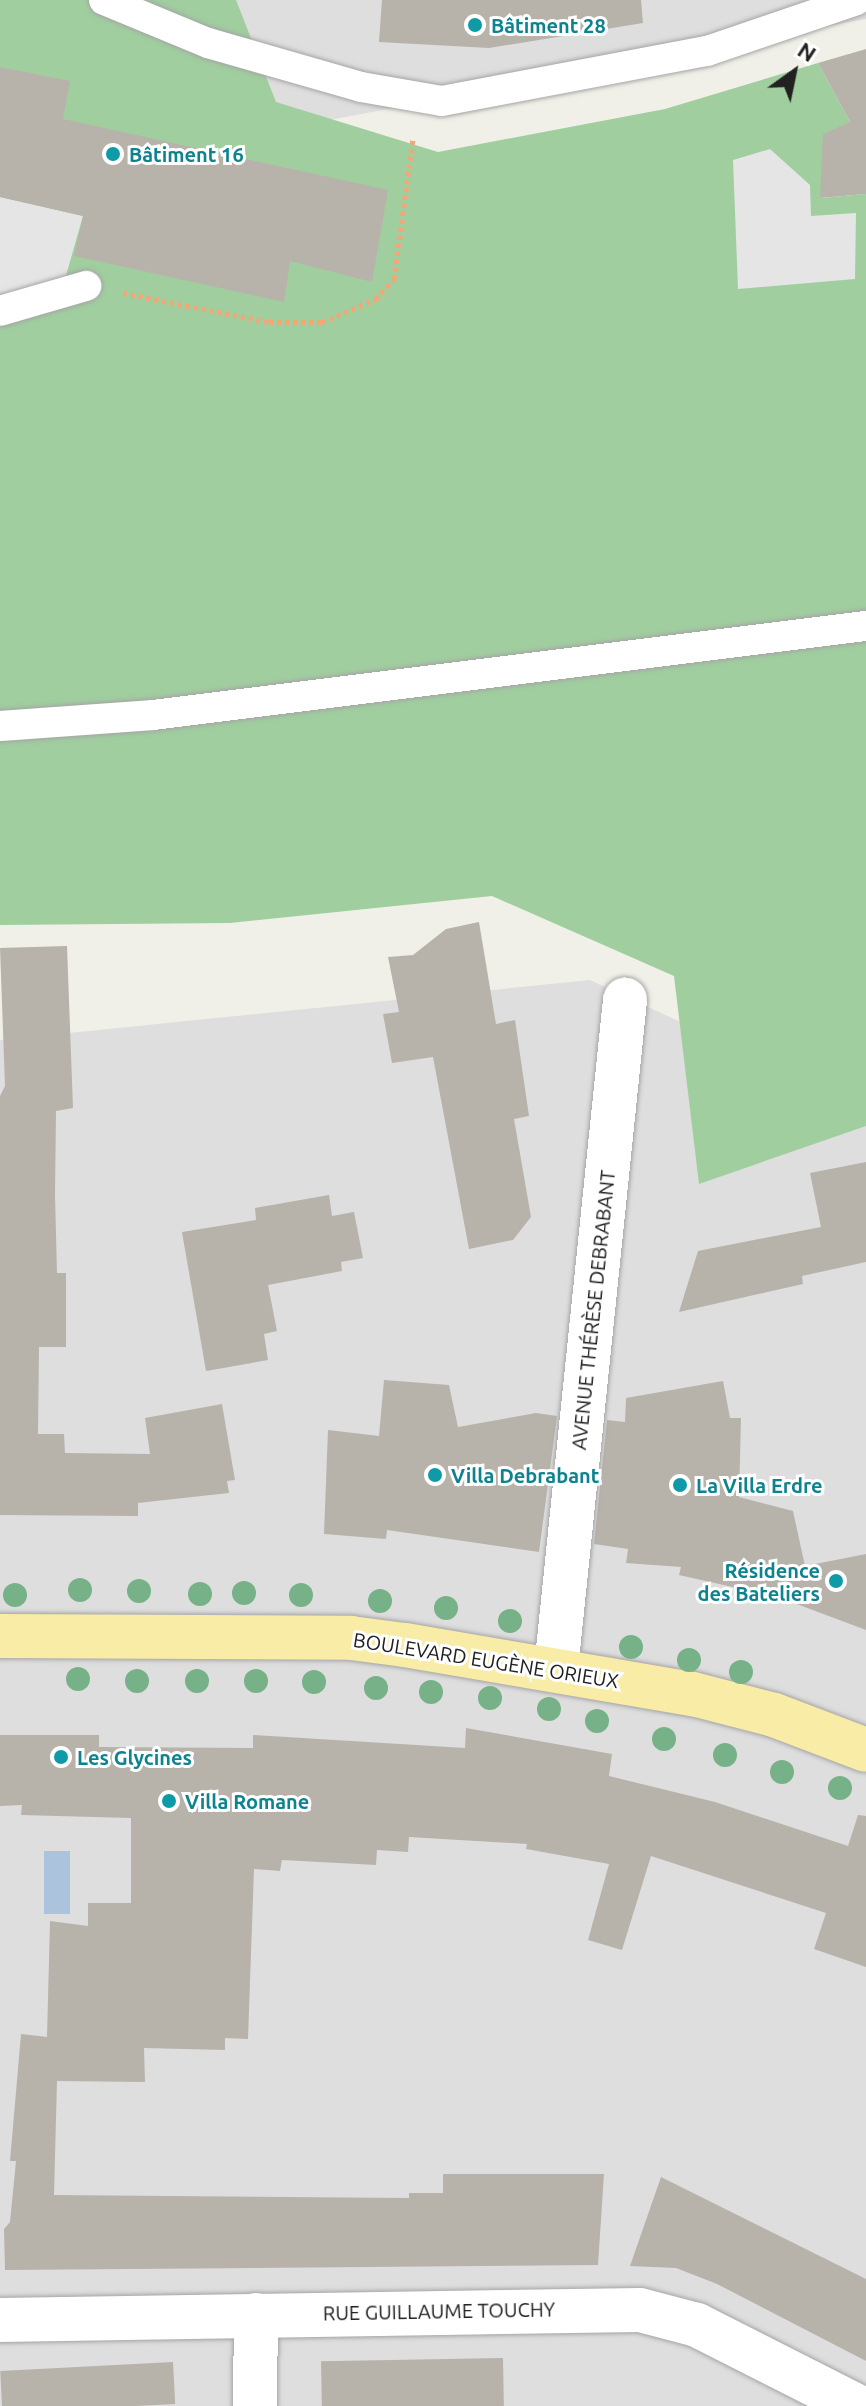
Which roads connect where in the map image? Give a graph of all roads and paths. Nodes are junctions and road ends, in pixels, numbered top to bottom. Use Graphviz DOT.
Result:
graph roads {
  1 [pos="104,0"];
  2 [pos="857,0"];
  3 [pos="419,97"];
  4 [pos="86,286"];
  5 [pos="0,311"];
  6 [pos="866,626"];
  7 [pos="0,726"];
  8 [pos="625,1000"];
  9 [pos="0,1636"];
  10 [pos="556,1669"];
  11 [pos="866,1750"];
  12 [pos="256,2315"];
  13 [pos="0,2320"];
  14 [pos="255,2406"];
  15 [pos="857,2406"];
  1 -- 3 [label="lane"];
  2 -- 3 [label="lane"];
  3 -- 4 [label="path"];
  4 -- 5 [label="lane"];
  6 -- 7 [label="lane"];
  8 -- 10 [label="street, AVENUE THÉRÈSE DEBRABANT"];
  9 -- 10 [label="main road, BOULEVARD EUGÈNE ORIEUX"];
  10 -- 11 [label="main road, BOULEVARD EUGÈNE ORIEUX"];
  12 -- 13 [label="street, RUE GUILLAUME TOUCHY"];
  12 -- 14 [label="street"];
  12 -- 15 [label="street, RUE GUILLAUME TOUCHY"];
}
